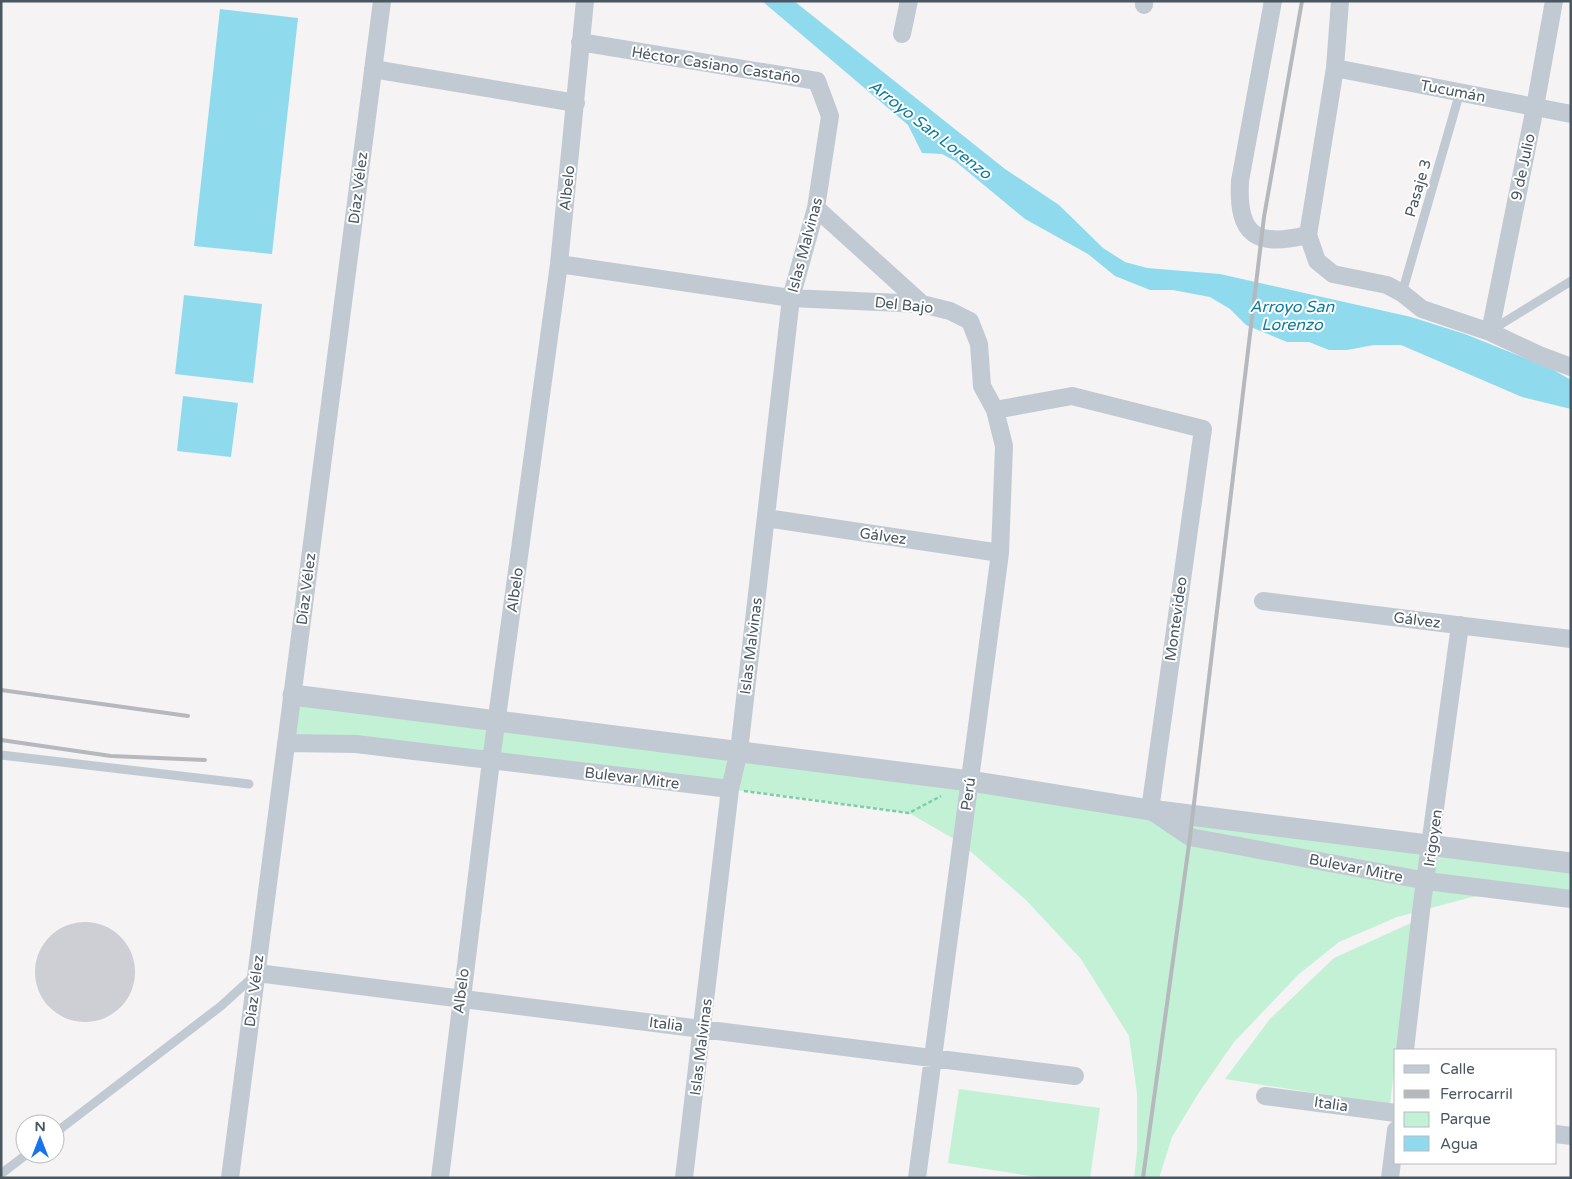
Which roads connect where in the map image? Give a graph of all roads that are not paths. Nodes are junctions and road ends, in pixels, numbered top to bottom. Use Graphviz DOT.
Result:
graph roads {
  1 [pos="382,1"];
  2 [pos="585,1"];
  3 [pos="909,1"];
  4 [pos="1273,1"];
  5 [pos="1340,1"];
  6 [pos="1554,1"];
  7 [pos="902,34"];
  8 [pos="580,42"];
  9 [pos="1335,68"];
  10 [pos="373,69"];
  11 [pos="1460,92"];
  12 [pos="576,103"];
  13 [pos="1536,108"];
  14 [pos="1571,114"];
  15 [pos="830,116"];
  16 [pos="816,208"];
  17 [pos="1308,235"];
  18 [pos="559,264"];
  19 [pos="1571,281"];
  20 [pos="1402,292"];
  21 [pos="791,298"];
  22 [pos="922,304"];
  23 [pos="1490,332"];
  24 [pos="1571,367"];
  25 [pos="995,410"];
  26 [pos="766,518"];
  27 [pos="1000,553"];
  28 [pos="1263,601"];
  29 [pos="1460,625"];
  30 [pos="1571,639"];
  31 [pos="293,695"];
  32 [pos="498,720"];
  33 [pos="286,743"];
  34 [pos="739,751"];
  35 [pos="1,755"];
  36 [pos="491,761"];
  37 [pos="970,781"];
  38 [pos="249,784"];
  39 [pos="730,789"];
  40 [pos="1150,810"];
  41 [pos="1432,846"];
  42 [pos="1571,863"];
  43 [pos="1427,881"];
  44 [pos="1571,900"];
  45 [pos="257,973"];
  46 [pos="460,997"];
  47 [pos="703,1028"];
  48 [pos="1405,1049"];
  49 [pos="933,1057"];
  50 [pos="1075,1076"];
  51 [pos="1265,1096"];
  52 [pos="1394,1113"];
  53 [pos="65,1125"];
  54 [pos="1557,1134"];
  55 [pos="1571,1136"];
  56 [pos="1394,1146"];
  57 [pos="15,1163"];
  58 [pos="1,1174"];
  59 [pos="230,1178"];
  60 [pos="440,1178"];
  61 [pos="684,1178"];
  62 [pos="917,1178"];
  63 [pos="1390,1178"];
  1 -- 10 [label="street, Díaz Vélez"];
  2 -- 8 [label="street, Albelo"];
  3 -- 7 [label="street"];
  4 -- 17 [label="street"];
  5 -- 9 [label="street"];
  6 -- 13 [label="street, 9 de Julio"];
  8 -- 12 [label="street, Albelo"];
  8 -- 15 [label="street, Héctor Casiano Castaño"];
  9 -- 11 [label="street, Tucumán"];
  9 -- 17 [label="street"];
  10 -- 12 [label="street"];
  10 -- 31 [label="street, Díaz Vélez"];
  11 -- 13 [label="street, Tucumán"];
  11 -- 20 [label="lane, Pasaje 3"];
  12 -- 18 [label="street, Albelo"];
  13 -- 14 [label="street, Tucumán"];
  13 -- 23 [label="street, 9 de Julio"];
  15 -- 16 [label="street, Islas Malvinas"];
  16 -- 21 [label="street, Islas Malvinas"];
  16 -- 22 [label="street"];
  17 -- 20 [label="street"];
  18 -- 21 [label="street, Del Bajo"];
  18 -- 32 [label="street, Albelo"];
  19 -- 23 [label="lane"];
  20 -- 23 [label="street"];
  21 -- 22 [label="street, Del Bajo"];
  21 -- 26 [label="street, Islas Malvinas"];
  22 -- 25 [label="street, Del Bajo"];
  23 -- 24 [label="street"];
  25 -- 27 [label="street, Perú"];
  25 -- 40 [label="street, Montevideo"];
  26 -- 27 [label="street, Gálvez"];
  26 -- 34 [label="street, Islas Malvinas"];
  27 -- 37 [label="street, Perú"];
  28 -- 29 [label="street, Gálvez"];
  29 -- 30 [label="street, Gálvez"];
  29 -- 41 [label="street, Irigoyen"];
  31 -- 32 [label="street, Bulevar Mitre"];
  31 -- 33 [label="street, Díaz Vélez"];
  32 -- 34 [label="street, Bulevar Mitre"];
  32 -- 36 [label="street, Albelo"];
  33 -- 36 [label="street, Bulevar Mitre"];
  33 -- 45 [label="street, Díaz Vélez"];
  34 -- 37 [label="street, Bulevar Mitre"];
  34 -- 39 [label="street, Islas Malvinas"];
  35 -- 38 [label="lane"];
  36 -- 39 [label="street, Bulevar Mitre"];
  36 -- 46 [label="street, Albelo"];
  37 -- 40 [label="street, Bulevar Mitre"];
  37 -- 49 [label="street, Perú"];
  39 -- 47 [label="street, Islas Malvinas"];
  40 -- 41 [label="street, Bulevar Mitre"];
  40 -- 43 [label="street, Bulevar Mitre"];
  41 -- 42 [label="street, Bulevar Mitre"];
  41 -- 43 [label="street, Irigoyen"];
  43 -- 44 [label="street, Bulevar Mitre"];
  43 -- 48 [label="street, Irigoyen"];
  45 -- 46 [label="street, Italia"];
  45 -- 53 [label="lane"];
  45 -- 59 [label="street, Díaz Vélez"];
  46 -- 47 [label="street, Italia"];
  46 -- 60 [label="street, Albelo"];
  47 -- 49 [label="street, Italia"];
  47 -- 61 [label="street, Islas Malvinas"];
  49 -- 50 [label="street, Italia"];
  49 -- 62 [label="street, Perú"];
  51 -- 52 [label="street, Italia"];
  54 -- 55 [label="street"];
  56 -- 63 [label="street"];
  57 -- 58 [label="lane"];
}
